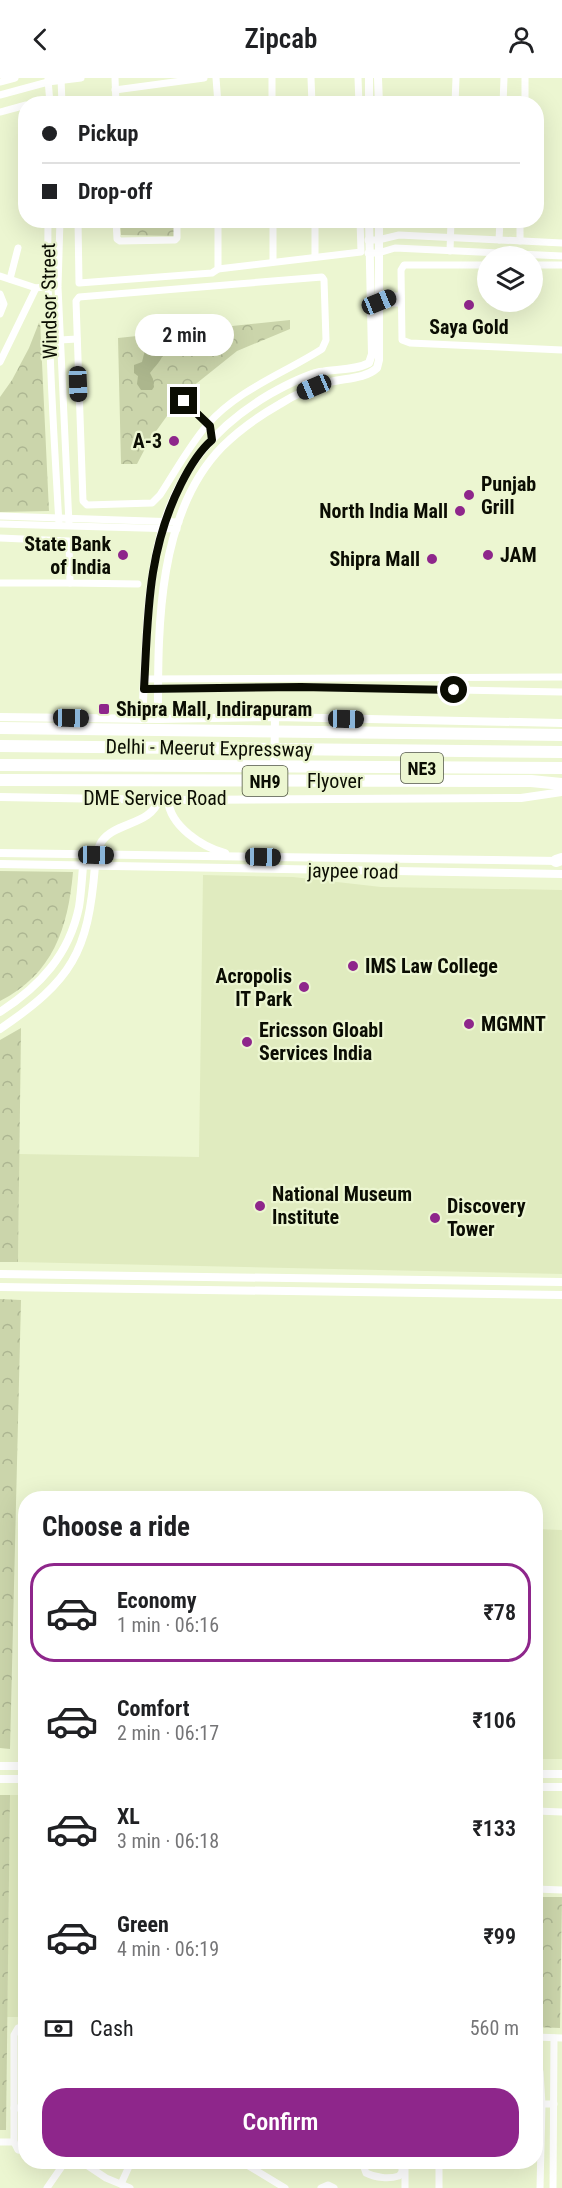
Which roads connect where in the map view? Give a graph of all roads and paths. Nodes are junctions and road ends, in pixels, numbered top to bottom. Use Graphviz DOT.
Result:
graph roads {
  1 [pos="15,78"];
  2 [pos="81,78"];
  3 [pos="115,78"];
  4 [pos="204,78"];
  5 [pos="217,78"];
  6 [pos="225,78"];
  7 [pos="272,78"];
  8 [pos="311,78"];
  9 [pos="358,78"];
  10 [pos="369,78"];
  11 [pos="378,78"];
  12 [pos="456,78"];
  13 [pos="504,78"];
  14 [pos="525,78"];
  15 [pos="61,79"];
  16 [pos="48,80"];
  17 [pos="0,82"];
  18 [pos="116,90"];
  19 [pos="0,95"];
  20 [pos="50,96"];
  21 [pos="62,96"];
  22 [pos="116,96"];
  23 [pos="218,96"];
  24 [pos="272,96"];
  25 [pos="312,96"];
  26 [pos="359,96"];
  27 [pos="369,96"];
  28 [pos="379,96"];
  29 [pos="455,96"];
  30 [pos="503,96"];
  31 [pos="525,96"];
  32 [pos="18,107"];
  33 [pos="0,112"];
  34 [pos="48,228"];
  35 [pos="60,228"];
  36 [pos="78,228"];
  37 [pos="116,228"];
  38 [pos="177,228"];
  39 [pos="218,228"];
  40 [pos="273,228"];
  41 [pos="315,228"];
  42 [pos="360,228"];
  43 [pos="369,228"];
  44 [pos="379,228"];
  45 [pos="451,228"];
  46 [pos="500,228"];
  47 [pos="520,228"];
  48 [pos="450,238"];
  49 [pos="368,240"];
  50 [pos="378,240"];
  51 [pos="499,240"];
  52 [pos="520,241"];
  53 [pos="562,243"];
  54 [pos="18,248"];
  55 [pos="450,251"];
  56 [pos="368,253"];
  57 [pos="378,253"];
  58 [pos="562,256"];
  59 [pos="315,258"];
  60 [pos="273,261"];
  61 [pos="477,265"];
  62 [pos="543,265"];
  63 [pos="562,266"];
  64 [pos="218,269"];
  65 [pos="0,276"];
  66 [pos="10,279"];
  67 [pos="47,286"];
  68 [pos="58,287"];
  69 [pos="36,288"];
  70 [pos="0,294"];
  71 [pos="401,300"];
  72 [pos="379,305"];
  73 [pos="0,314"];
  74 [pos="77,339"];
  75 [pos="60,340"];
  76 [pos="562,350"];
  77 [pos="0,362"];
  78 [pos="184,401"];
  79 [pos="208,424"];
  80 [pos="212,440"];
  81 [pos="0,516"];
  82 [pos="59,521"];
  83 [pos="69,521"];
  84 [pos="0,524"];
  85 [pos="163,526"];
  86 [pos="178,526"];
  87 [pos="0,538"];
  88 [pos="0,583"];
  89 [pos="70,583"];
  90 [pos="138,584"];
  91 [pos="562,676"];
  92 [pos="366,678"];
  93 [pos="145,679"];
  94 [pos="158,679"];
  95 [pos="365,688"];
  96 [pos="144,689"];
  97 [pos="158,690"];
  98 [pos="562,692"];
  99 [pos="0,717"];
  100 [pos="275,717"];
  101 [pos="142,719"];
  102 [pos="158,719"];
  103 [pos="562,723"];
  104 [pos="0,728"];
  105 [pos="562,735"];
  106 [pos="0,746"];
  107 [pos="562,752"];
  108 [pos="0,765"];
  109 [pos="562,768"];
  110 [pos="0,780"];
  111 [pos="562,784"];
  112 [pos="562,792"];
  113 [pos="0,797"];
  114 [pos="163,799"];
  115 [pos="274,799"];
  116 [pos="0,853"];
  117 [pos="96,855"];
  118 [pos="239,857"];
  119 [pos="523,861"];
  120 [pos="560,861"];
  121 [pos="0,864"];
  122 [pos="83,866"];
  123 [pos="95,866"];
  124 [pos="523,873"];
  125 [pos="562,874"];
  126 [pos="0,1012"];
  127 [pos="0,1029"];
  128 [pos="0,1274"];
  129 [pos="562,1282"];
  130 [pos="0,1287"];
  131 [pos="562,1295"];
  132 [pos="0,1766"];
  133 [pos="18,1766"];
  134 [pos="543,1774"];
  135 [pos="562,1774"];
  136 [pos="0,1779"];
  137 [pos="18,1779"];
  138 [pos="543,1787"];
  139 [pos="562,1787"];
  140 [pos="543,1811"];
  141 [pos="562,1812"];
  142 [pos="543,1889"];
  143 [pos="562,1890"];
  144 [pos="18,2028"];
  145 [pos="543,2037"];
  146 [pos="558,2038"];
  147 [pos="543,2104"];
  148 [pos="554,2104"];
  149 [pos="14,2108"];
  150 [pos="18,2108"];
  151 [pos="0,2142"];
  152 [pos="14,2142"];
  153 [pos="18,2150"];
  154 [pos="60,2169"];
  155 [pos="92,2169"];
  156 [pos="128,2169"];
  157 [pos="254,2169"];
  158 [pos="365,2169"];
  159 [pos="403,2169"];
  160 [pos="404,2169"];
  161 [pos="439,2169"];
  162 [pos="539,2169"];
  163 [pos="121,2184"];
  164 [pos="47,2188"];
  165 [pos="130,2188"];
  166 [pos="285,2188"];
  167 [pos="321,2188"];
  168 [pos="334,2188"];
  169 [pos="405,2188"];
  170 [pos="439,2188"];
  171 [pos="540,2188"];
  172 [pos="554,2188"];
  1 -- 17 [label="street"];
  2 -- 15 [label="street"];
  3 -- 18 [label="street"];
  4 -- 18 [label="street"];
  5 -- 6 [label="street"];
  5 -- 23 [label="street"];
  7 -- 24 [label="street"];
  8 -- 25 [label="street"];
  9 -- 26 [label="street"];
  10 -- 27 [label="street"];
  11 -- 28 [label="street"];
  12 -- 29 [label="street"];
  13 -- 30 [label="street"];
  14 -- 31 [label="street"];
  15 -- 16 [label="street"];
  15 -- 21 [label="street"];
  16 -- 19 [label="street"];
  16 -- 20 [label="street"];
  18 -- 22 [label="street"];
  32 -- 33 [label="street"];
  34 -- 67 [label="street, Windsor Street"];
  35 -- 68 [label="street, Windsor Street"];
  36 -- 64 [label="street"];
  37 -- 38 [label="street"];
  39 -- 64 [label="street"];
  40 -- 60 [label="street"];
  41 -- 59 [label="street"];
  42 -- 59 [label="street"];
  43 -- 49 [label="street"];
  44 -- 50 [label="street"];
  45 -- 48 [label="street"];
  46 -- 51 [label="street"];
  47 -- 52 [label="street"];
  48 -- 50 [label="street"];
  48 -- 51 [label="street"];
  48 -- 55 [label="street"];
  49 -- 50 [label="street"];
  49 -- 56 [label="street"];
  50 -- 57 [label="street"];
  51 -- 52 [label="street"];
  52 -- 53 [label="street"];
  54 -- 66 [label="street"];
  55 -- 57 [label="street"];
  55 -- 58 [label="street"];
  56 -- 57 [label="street"];
  56 -- 80 [label="street"];
  57 -- 72 [label="street"];
  59 -- 60 [label="street"];
  60 -- 64 [label="street"];
  61 -- 71 [label="street"];
  62 -- 63 [label="street"];
  65 -- 66 [label="street"];
  66 -- 69 [label="street"];
  67 -- 68 [label="street"];
  67 -- 69 [label="street"];
  67 -- 82 [label="street, Windsor Street"];
  68 -- 75 [label="street, Windsor Street"];
  69 -- 77 [label="street"];
  70 -- 73 [label="street"];
  71 -- 72 [label="street"];
  71 -- 76 [label="street"];
  72 -- 86 [label="street"];
  74 -- 75 [label="street"];
  74 -- 79 [label="street"];
  74 -- 79 [label="street"];
  75 -- 83 [label="street, Windsor Street"];
  78 -- 79 [label="street"];
  79 -- 80 [label="street"];
  80 -- 85 [label="street"];
  81 -- 82 [label="street"];
  82 -- 83 [label="street"];
  82 -- 84 [label="street"];
  83 -- 85 [label="street"];
  85 -- 86 [label="street"];
  85 -- 93 [label="street"];
  86 -- 94 [label="street"];
  87 -- 89 [label="street"];
  88 -- 89 [label="street"];
  89 -- 90 [label="street"];
  91 -- 92 [label="street"];
  92 -- 94 [label="street"];
  92 -- 95 [label="street"];
  93 -- 94 [label="street"];
  93 -- 96 [label="street"];
  94 -- 97 [label="street"];
  95 -- 97 [label="street"];
  95 -- 98 [label="street"];
  96 -- 97 [label="street"];
  96 -- 101 [label="street"];
  97 -- 102 [label="street"];
  99 -- 101 [label="street"];
  100 -- 102 [label="street"];
  100 -- 103 [label="street"];
  100 -- 115 [label="street"];
  101 -- 102 [label="street"];
  104 -- 105 [label="highway"];
  106 -- 107 [label="highway, Delhi - Meerut Expressway / NE3"];
  108 -- 109 [label="highway, Delhi - Meerut Expressway / NE3"];
  110 -- 111 [label="highway, Flyover / NH9"];
  112 -- 115 [label="street, DME Service Road"];
  113 -- 114 [label="street, DME Service Road"];
  114 -- 115 [label="street, DME Service Road"];
  114 -- 117 [label="street"];
  114 -- 118 [label="street"];
  116 -- 117 [label="street"];
  117 -- 118 [label="street"];
  118 -- 119 [label="street"];
  119 -- 120 [label="street"];
  119 -- 124 [label="street"];
  121 -- 122 [label="street, jaypee road"];
  122 -- 123 [label="street, jaypee road"];
  122 -- 126 [label="street"];
  123 -- 124 [label="street, jaypee road"];
  123 -- 127 [label="street"];
  124 -- 125 [label="street, jaypee road"];
  128 -- 129 [label="street"];
  130 -- 131 [label="street"];
  132 -- 133 [label="street"];
  134 -- 135 [label="street"];
  136 -- 137 [label="street"];
  138 -- 139 [label="street"];
  140 -- 141 [label="street"];
  142 -- 143 [label="street"];
  144 -- 149 [label="street"];
  145 -- 146 [label="street"];
  146 -- 148 [label="street"];
  147 -- 148 [label="street"];
  148 -- 172 [label="street"];
  149 -- 150 [label="street"];
  149 -- 152 [label="street"];
  151 -- 152 [label="street"];
  152 -- 153 [label="street"];
  154 -- 164 [label="street"];
  155 -- 163 [label="street"];
  156 -- 163 [label="street"];
  157 -- 166 [label="street"];
  158 -- 159 [label="street"];
  160 -- 169 [label="street"];
  161 -- 170 [label="street"];
  162 -- 171 [label="street"];
  163 -- 165 [label="street"];
  167 -- 168 [label="street"];
}
